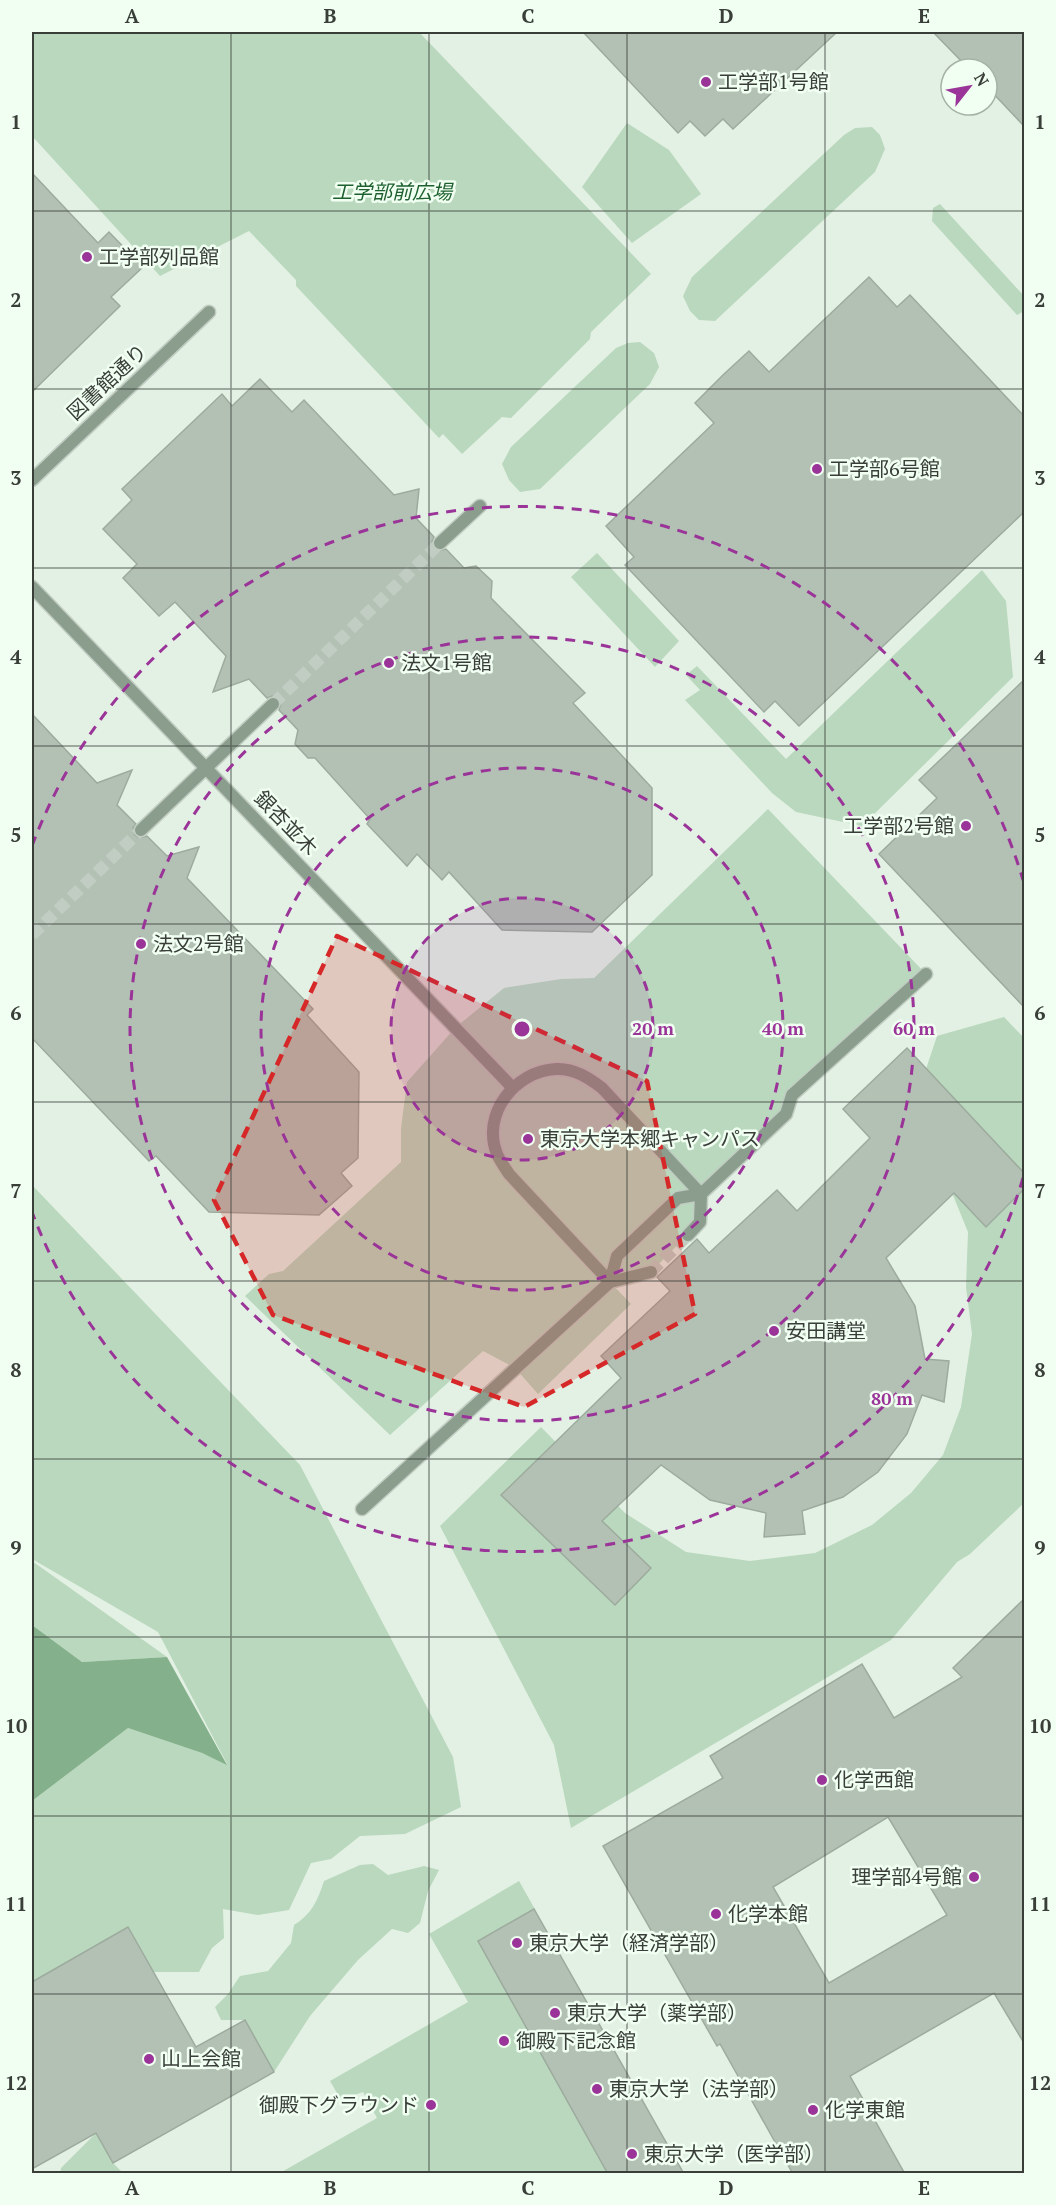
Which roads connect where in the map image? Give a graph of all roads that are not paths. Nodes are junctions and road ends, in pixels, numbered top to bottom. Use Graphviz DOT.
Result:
graph roads {
  1 [pos="209,312"];
  2 [pos="32,480"];
  3 [pos="480,506"];
  4 [pos="440,543"];
  5 [pos="32,587"];
  6 [pos="273,704"];
  7 [pos="206,768"];
  8 [pos="141,830"];
  9 [pos="926,974"];
  10 [pos="512,1087"];
  11 [pos="701,1194"];
  12 [pos="688,1235"];
  13 [pos="651,1272"];
  14 [pos="610,1282"];
  15 [pos="362,1509"];
  1 -- 2 [label="street, 図書館通り"];
  3 -- 4 [label="street"];
  5 -- 7 [label="street, 銀杏並木"];
  6 -- 7 [label="street"];
  7 -- 8 [label="street"];
  7 -- 10 [label="street, 銀杏並木"];
  9 -- 11 [label="street"];
  10 -- 11 [label="street"];
  10 -- 14 [label="street"];
  11 -- 12 [label="street"];
  11 -- 14 [label="street"];
  13 -- 14 [label="street"];
  14 -- 15 [label="street"];
}
